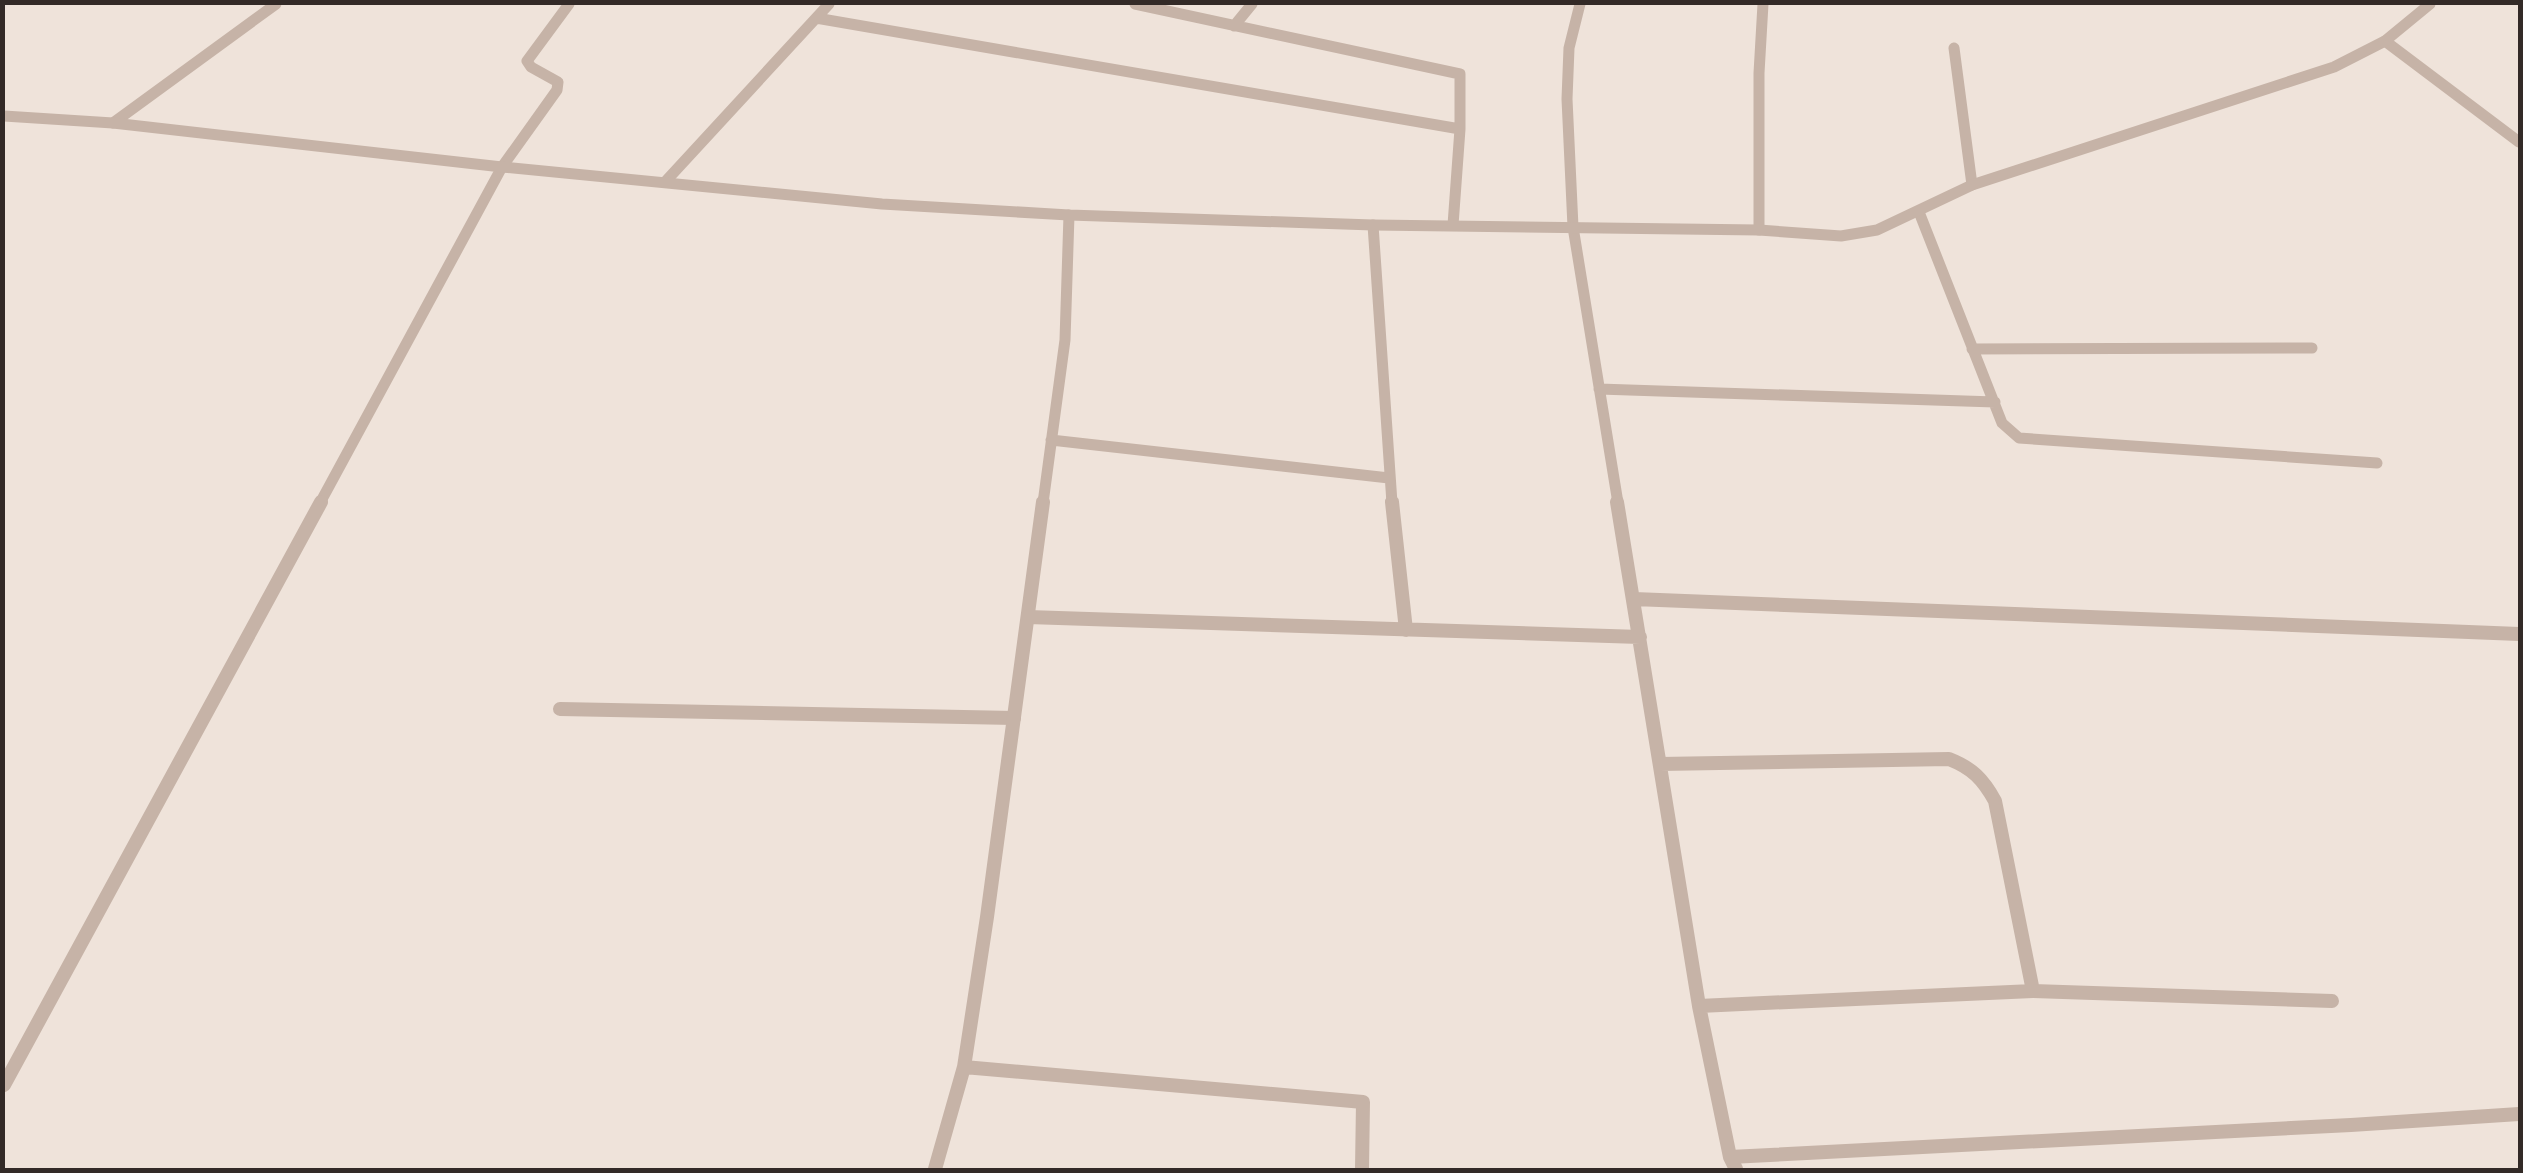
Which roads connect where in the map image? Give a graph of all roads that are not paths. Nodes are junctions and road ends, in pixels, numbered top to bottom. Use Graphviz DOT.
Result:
graph roads {
  1 [pos="276,4"];
  2 [pos="570,4"];
  3 [pos="829,4"];
  4 [pos="1135,4"];
  5 [pos="1252,4"];
  6 [pos="1580,4"];
  7 [pos="1763,4"];
  8 [pos="2430,4"];
  9 [pos="816,18"];
  10 [pos="1234,26"];
  11 [pos="2385,41"];
  12 [pos="1954,48"];
  13 [pos="4,116"];
  14 [pos="113,123"];
  15 [pos="1460,129"];
  16 [pos="2519,142"];
  17 [pos="502,167"];
  18 [pos="665,182"];
  19 [pos="1972,185"];
  20 [pos="1919,212"];
  21 [pos="1069,215"];
  22 [pos="1373,225"];
  23 [pos="1453,225"];
  24 [pos="1573,227"];
  25 [pos="1758,230"];
  26 [pos="2312,348"];
  27 [pos="1972,349"];
  28 [pos="1599,388"];
  29 [pos="1995,402"];
  30 [pos="1051,440"];
  31 [pos="2377,463"];
  32 [pos="1389,478"];
  33 [pos="1634,599"];
  34 [pos="1028,617"];
  35 [pos="1406,630"];
  36 [pos="2519,634"];
  37 [pos="1640,637"];
  38 [pos="560,709"];
  39 [pos="1014,718"];
  40 [pos="1660,764"];
  41 [pos="2033,990"];
  42 [pos="2332,1001"];
  43 [pos="1700,1006"];
  44 [pos="964,1067"];
  45 [pos="4,1085"];
  46 [pos="2519,1114"];
  47 [pos="1733,1163"];
  48 [pos="935,1169"];
  49 [pos="1362,1169"];
  1 -- 14 [label="street"];
  2 -- 17 [label="street"];
  3 -- 9 [label="street"];
  4 -- 10 [label="street"];
  5 -- 10 [label="street"];
  6 -- 24 [label="street"];
  7 -- 25 [label="street"];
  8 -- 11 [label="street"];
  9 -- 15 [label="street"];
  9 -- 18 [label="street"];
  10 -- 15 [label="street"];
  11 -- 16 [label="street"];
  11 -- 19 [label="street"];
  12 -- 19 [label="street"];
  13 -- 14 [label="street"];
  14 -- 17 [label="street"];
  15 -- 23 [label="street"];
  17 -- 18 [label="street"];
  17 -- 45 [label="street"];
  18 -- 21 [label="street"];
  19 -- 20 [label="street"];
  20 -- 25 [label="street"];
  20 -- 27 [label="street"];
  21 -- 22 [label="street"];
  21 -- 30 [label="street"];
  22 -- 23 [label="street"];
  22 -- 32 [label="street"];
  23 -- 24 [label="street"];
  24 -- 25 [label="street"];
  24 -- 28 [label="street"];
  26 -- 27 [label="street"];
  27 -- 29 [label="street"];
  28 -- 29 [label="street"];
  28 -- 33 [label="street"];
  29 -- 31 [label="street"];
  30 -- 32 [label="street"];
  30 -- 34 [label="street"];
  32 -- 35 [label="street"];
  33 -- 36 [label="street"];
  33 -- 37 [label="street"];
  34 -- 35 [label="street"];
  34 -- 39 [label="street"];
  35 -- 37 [label="street"];
  37 -- 40 [label="street"];
  38 -- 39 [label="street"];
  39 -- 44 [label="street"];
  40 -- 41 [label="street"];
  40 -- 43 [label="street"];
  41 -- 42 [label="street"];
  41 -- 43 [label="street"];
  43 -- 47 [label="street"];
  44 -- 48 [label="street"];
  44 -- 49 [label="street"];
  46 -- 47 [label="street"];
}
